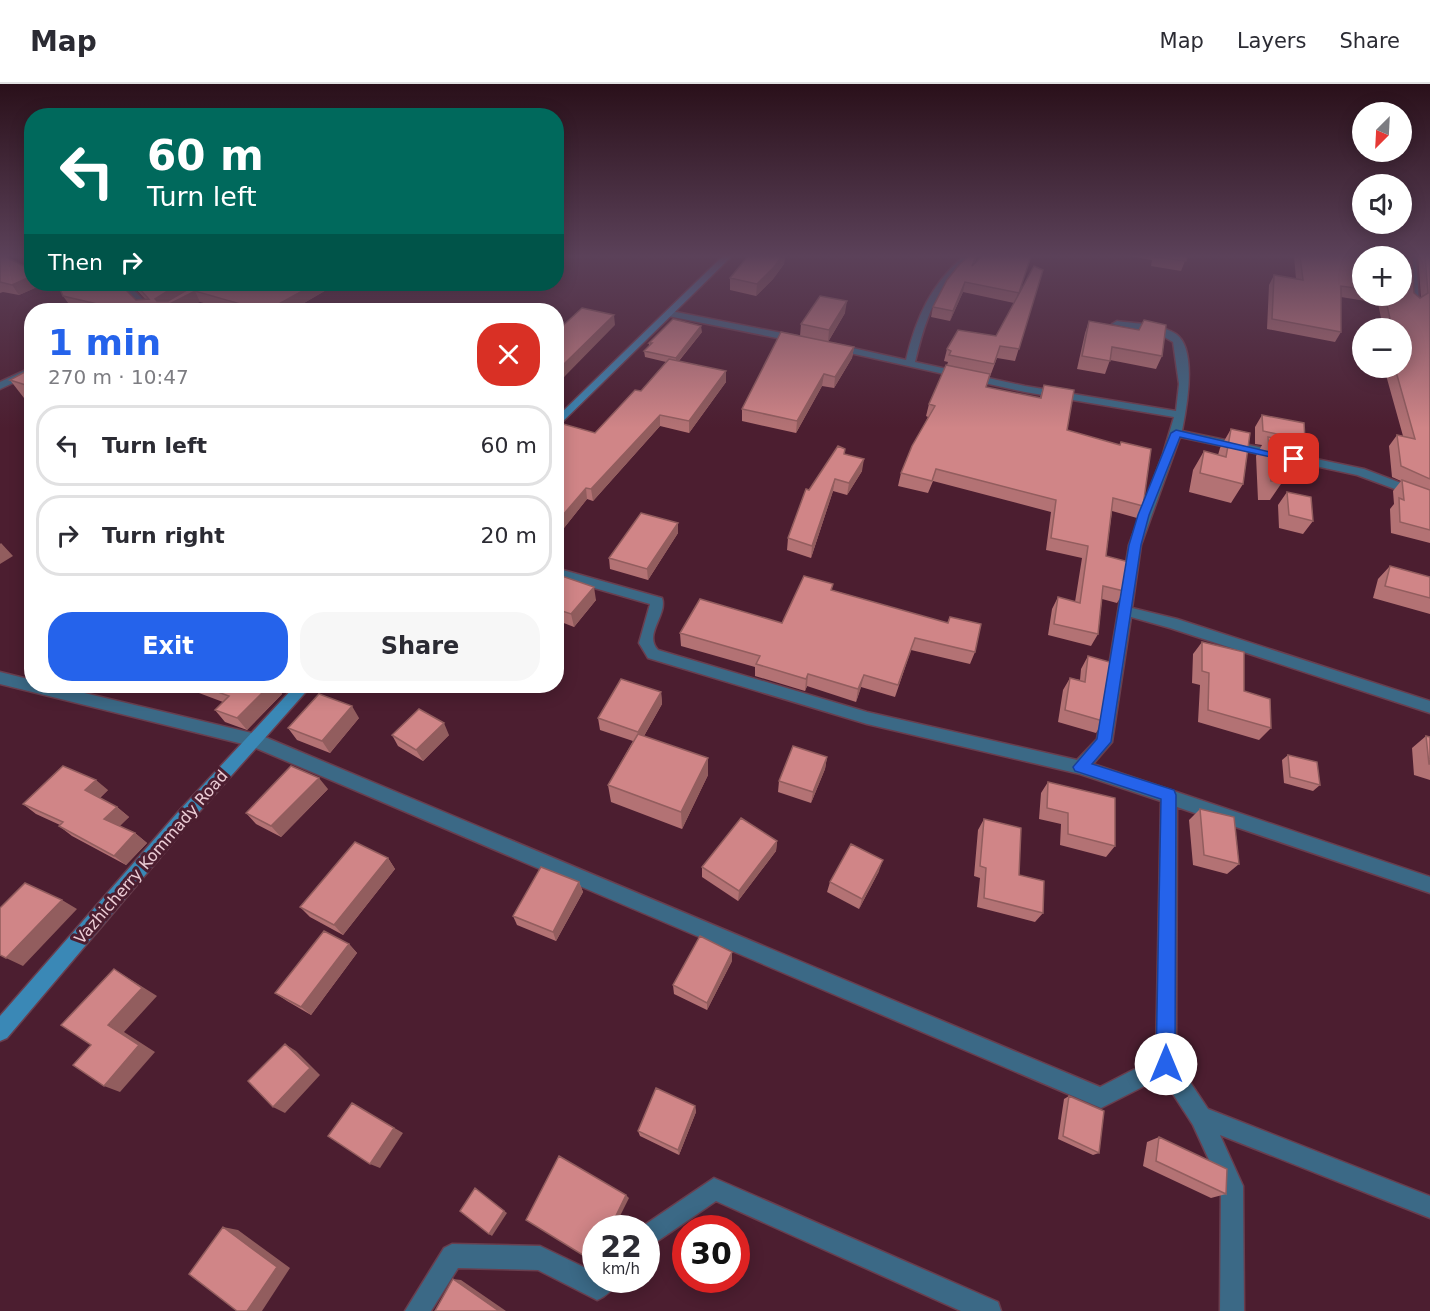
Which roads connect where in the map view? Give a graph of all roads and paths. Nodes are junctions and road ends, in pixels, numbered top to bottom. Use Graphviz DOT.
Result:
graph roads {
  1 [pos="923,313"];
  2 [pos="671,314"];
  3 [pos="1117,324"];
  4 [pos="807,342"];
  5 [pos="819,344"];
  6 [pos="910,363"];
  7 [pos="24,374"];
  8 [pos="0,386"];
  9 [pos="1182,415"];
  10 [pos="564,417"];
  11 [pos="1176,433"];
  12 [pos="1430,498"];
  13 [pos="564,574"];
  14 [pos="1125,611"];
  15 [pos="0,678"];
  16 [pos="24,684"];
  17 [pos="61,693"];
  18 [pos="298,693"];
  19 [pos="1430,707"];
  20 [pos="254,740"];
  21 [pos="1080,767"];
  22 [pos="1169,795"];
  23 [pos="1430,885"];
  24 [pos="0,1030"];
  25 [pos="1166,1064"];
  26 [pos="1201,1117"];
  27 [pos="1430,1207"];
  28 [pos="660,1228"];
  29 [pos="582,1280"];
  30 [pos="417,1311"];
  31 [pos="989,1311"];
  32 [pos="1232,1311"];
  1 -- 6 [label="street"];
  2 -- 4 [label="street"];
  2 -- 10 [label="main road"];
  3 -- 9 [label="street"];
  5 -- 6 [label="street"];
  6 -- 9 [label="street"];
  7 -- 8 [label="street"];
  9 -- 11 [label="street"];
  11 -- 12 [label="street"];
  11 -- 14 [label="street"];
  13 -- 21 [label="street"];
  14 -- 19 [label="street"];
  14 -- 21 [label="street"];
  15 -- 16 [label="street"];
  17 -- 20 [label="street"];
  18 -- 20 [label="main road, Vazhicherry Kommady Road"];
  20 -- 24 [label="main road, Vazhicherry Kommady Road"];
  20 -- 25 [label="street"];
  21 -- 22 [label="street"];
  22 -- 23 [label="street"];
  22 -- 25 [label="street"];
  25 -- 26 [label="street"];
  26 -- 27 [label="street"];
  26 -- 32 [label="street"];
  28 -- 31 [label="street"];
  29 -- 30 [label="street"];
}
